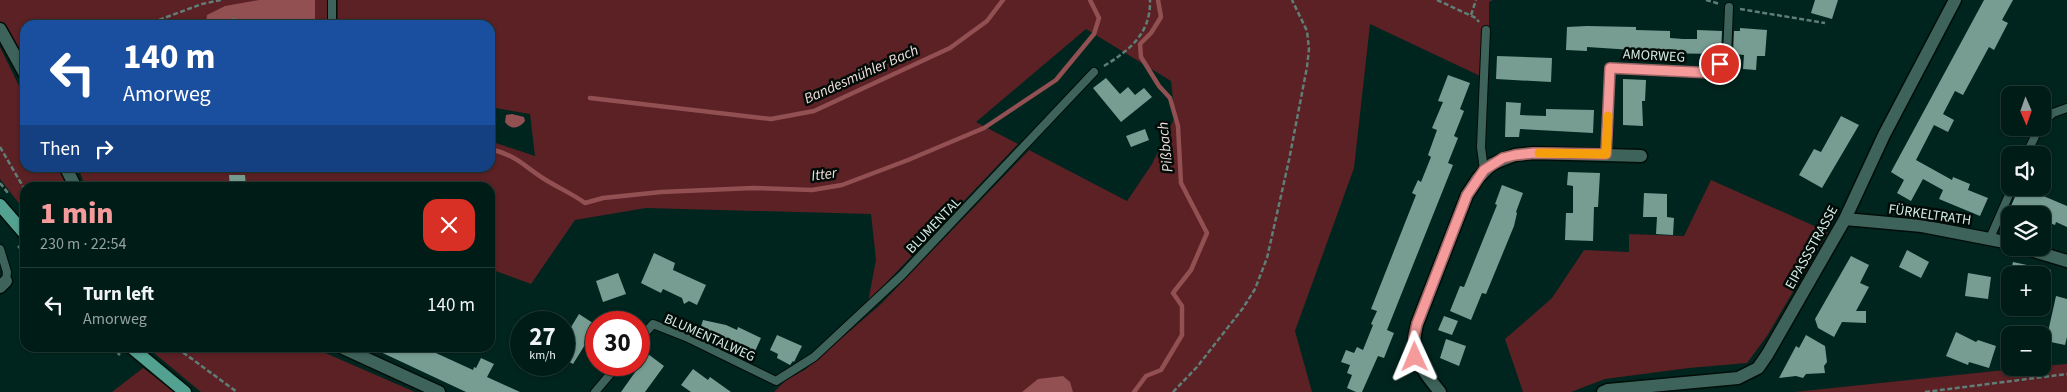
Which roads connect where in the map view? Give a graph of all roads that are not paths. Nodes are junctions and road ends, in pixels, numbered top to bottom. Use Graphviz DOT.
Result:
graph roads {
  1 [pos="332,0"];
  2 [pos="1954,0"];
  3 [pos="1729,7"];
  4 [pos="332,20"];
  5 [pos="0,29"];
  6 [pos="1486,30"];
  7 [pos="20,65"];
  8 [pos="1094,72"];
  9 [pos="2067,108"];
  10 [pos="2051,115"];
  11 [pos="1606,154"];
  12 [pos="1641,156"];
  13 [pos="1484,170"];
  14 [pos="2008,196"];
  15 [pos="0,205"];
  16 [pos="1845,219"];
  17 [pos="20,228"];
  18 [pos="1990,238"];
  19 [pos="2001,241"];
  20 [pos="0,248"];
  21 [pos="2050,256"];
  22 [pos="2067,261"];
  23 [pos="3,284"];
  24 [pos="650,327"];
  25 [pos="137,352"];
  26 [pos="352,352"];
  27 [pos="609,376"];
  28 [pos="776,381"];
  29 [pos="185,392"];
  30 [pos="439,392"];
  31 [pos="595,392"];
  32 [pos="1440,392"];
  33 [pos="1607,392"];
  1 -- 4 [label="lane"];
  2 -- 16 [label="street, EIPASSSTRASSE"];
  3 -- 11 [label="lane, AMORWEG"];
  5 -- 7 [label="street"];
  6 -- 13 [label="lane"];
  8 -- 28 [label="lane, BLUMENTAL"];
  9 -- 10 [label="lane"];
  11 -- 12 [label="street"];
  11 -- 13 [label="street"];
  13 -- 32 [label="street"];
  14 -- 18 [label="lane"];
  15 -- 17 [label="main road"];
  16 -- 18 [label="street, FÜRKELTRATH"];
  16 -- 33 [label="street, EIPASSSTRASSE"];
  18 -- 19 [label="street, FÜRKELTRATH"];
  20 -- 23 [label="lane"];
  21 -- 22 [label="street"];
  24 -- 28 [label="lane, BLUMENTALWEG"];
  25 -- 29 [label="main road"];
  26 -- 30 [label="street"];
  27 -- 31 [label="lane"];
}
